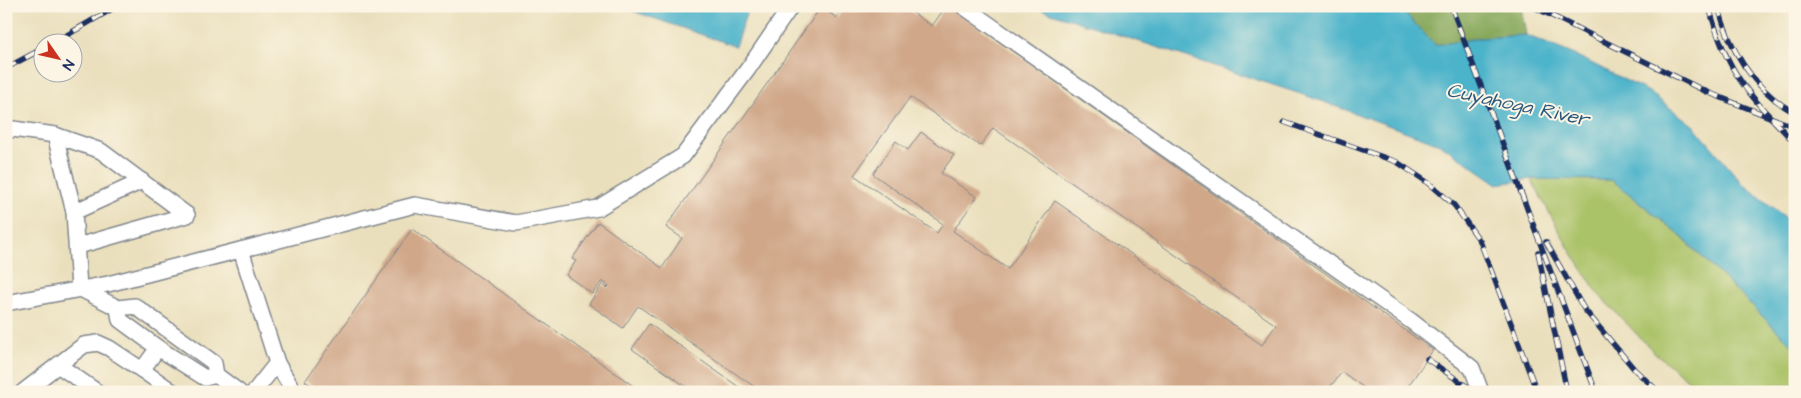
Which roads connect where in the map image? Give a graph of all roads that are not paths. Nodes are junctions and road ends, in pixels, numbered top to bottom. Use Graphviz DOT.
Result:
graph roads {
  1 [pos="791,6"];
  2 [pos="962,6"];
  3 [pos="6,131"];
  4 [pos="55,135"];
  5 [pos="142,181"];
  6 [pos="74,212"];
  7 [pos="78,246"];
  8 [pos="241,250"];
  9 [pos="79,288"];
  10 [pos="6,303"];
  11 [pos="118,308"];
  12 [pos="158,348"];
  13 [pos="277,364"];
  14 [pos="58,365"];
  15 [pos="142,370"];
  16 [pos="216,375"];
  17 [pos="29,390"];
  18 [pos="97,392"];
  19 [pos="173,392"];
  20 [pos="239,392"];
  21 [pos="254,392"];
  22 [pos="294,392"];
  23 [pos="1482,392"];
  1 -- 8 [label="lane"];
  2 -- 23 [label="lane"];
  3 -- 4 [label="lane"];
  4 -- 5 [label="lane"];
  4 -- 6 [label="lane"];
  5 -- 6 [label="lane"];
  5 -- 7 [label="lane"];
  6 -- 7 [label="lane"];
  7 -- 9 [label="lane"];
  8 -- 9 [label="lane"];
  8 -- 13 [label="lane"];
  9 -- 10 [label="lane"];
  9 -- 11 [label="lane"];
  11 -- 12 [label="lane"];
  11 -- 16 [label="lane"];
  12 -- 15 [label="lane"];
  12 -- 16 [label="lane"];
  13 -- 21 [label="lane"];
  13 -- 22 [label="lane"];
  14 -- 15 [label="lane"];
  14 -- 17 [label="lane"];
  14 -- 18 [label="lane"];
  15 -- 19 [label="lane"];
  16 -- 20 [label="lane"];
}
